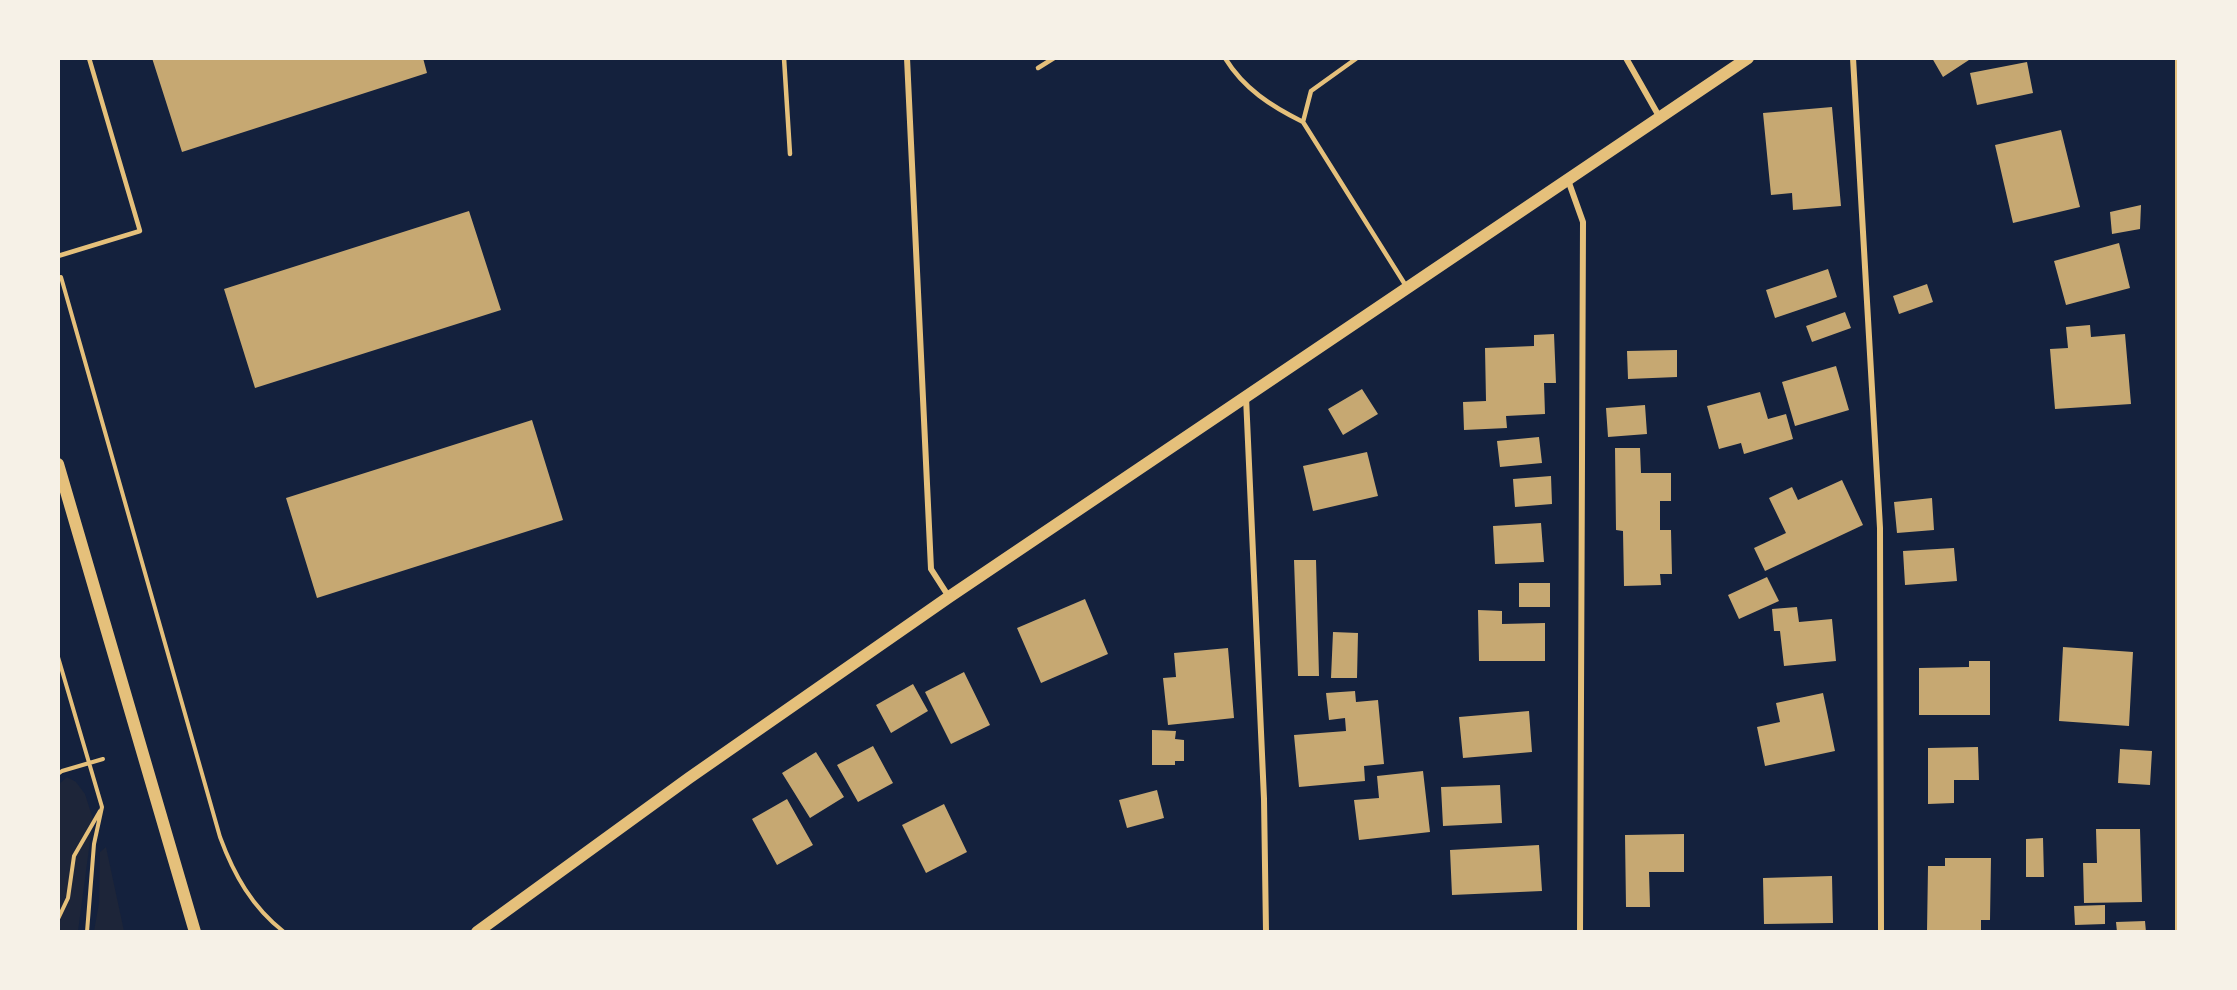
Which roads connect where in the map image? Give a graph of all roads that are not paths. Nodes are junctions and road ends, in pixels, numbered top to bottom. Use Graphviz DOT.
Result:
graph roads {
  1 [pos="89,58"];
  2 [pos="784,58"];
  3 [pos="907,58"];
  4 [pos="1054,58"];
  5 [pos="1225,58"];
  6 [pos="1357,58"];
  7 [pos="1626,58"];
  8 [pos="1748,58"];
  9 [pos="1853,58"];
  10 [pos="2178,58"];
  11 [pos="1038,68"];
  12 [pos="1660,119"];
  13 [pos="1303,122"];
  14 [pos="790,154"];
  15 [pos="1568,180"];
  16 [pos="58,256"];
  17 [pos="1407,288"];
  18 [pos="1246,397"];
  19 [pos="58,464"];
  20 [pos="949,597"];
  21 [pos="195,932"];
  22 [pos="477,932"];
  23 [pos="1266,932"];
  24 [pos="1580,932"];
  25 [pos="1881,932"];
  26 [pos="2178,932"];
  1 -- 16 [label="lane"];
  2 -- 14 [label="lane"];
  3 -- 20 [label="street"];
  4 -- 11 [label="lane"];
  5 -- 13 [label="lane"];
  6 -- 13 [label="lane"];
  7 -- 12 [label="street"];
  8 -- 12 [label="main road"];
  9 -- 25 [label="street"];
  10 -- 26 [label="street"];
  12 -- 15 [label="main road"];
  13 -- 17 [label="lane"];
  15 -- 17 [label="main road"];
  15 -- 24 [label="street"];
  17 -- 18 [label="main road"];
  18 -- 20 [label="main road"];
  18 -- 23 [label="street"];
  19 -- 21 [label="main road"];
  20 -- 22 [label="main road"];
}
